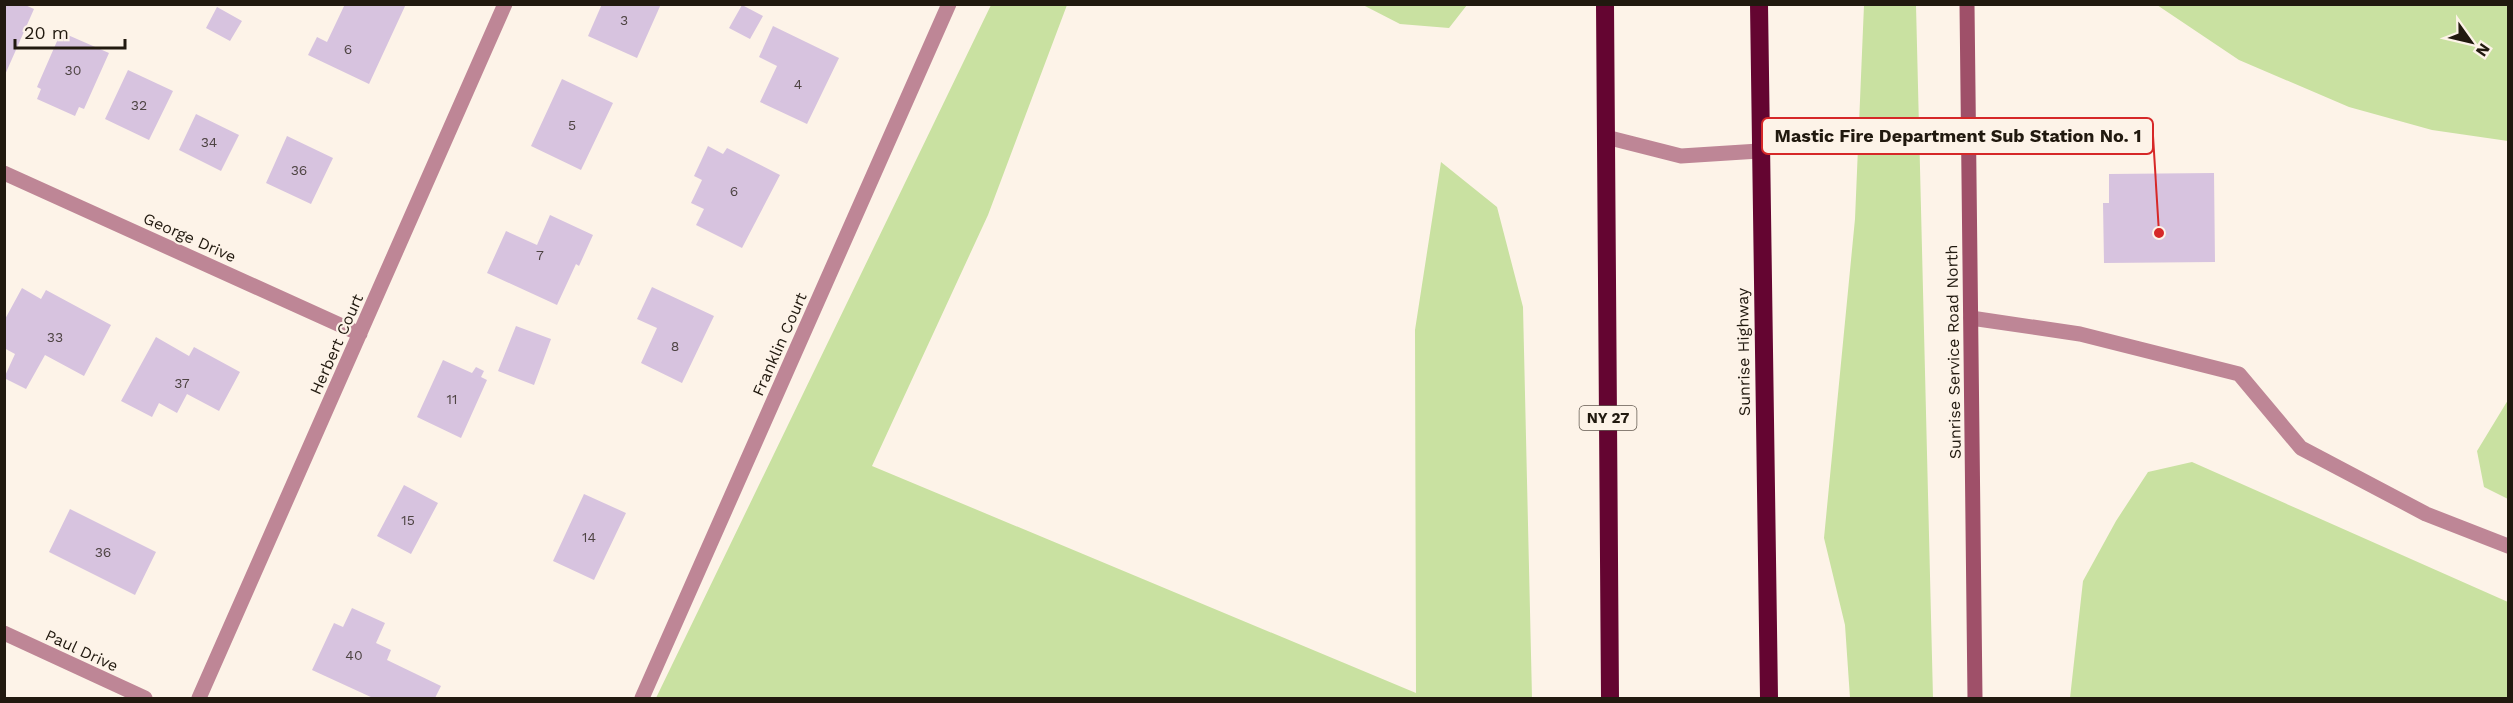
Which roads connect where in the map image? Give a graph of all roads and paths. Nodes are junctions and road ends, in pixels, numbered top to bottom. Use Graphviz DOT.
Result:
graph roads {
  1 [pos="505,4"];
  2 [pos="949,4"];
  3 [pos="1605,4"];
  4 [pos="1759,4"];
  5 [pos="1967,4"];
  6 [pos="1606,137"];
  7 [pos="1759,151"];
  8 [pos="4,173"];
  9 [pos="1971,318"];
  10 [pos="360,334"];
  11 [pos="2508,546"];
  12 [pos="4,633"];
  13 [pos="145,699"];
  14 [pos="199,699"];
  15 [pos="642,699"];
  16 [pos="1610,699"];
  17 [pos="1769,699"];
  18 [pos="1975,699"];
  1 -- 10 [label="street, Herbert Court"];
  2 -- 15 [label="street, Franklin Court"];
  3 -- 6 [label="highway, NY 27"];
  4 -- 7 [label="highway, Sunrise Highway"];
  5 -- 9 [label="street, Sunrise Service Road North"];
  6 -- 7 [label="street"];
  6 -- 16 [label="highway, NY 27"];
  7 -- 17 [label="highway, Sunrise Highway"];
  8 -- 10 [label="street, George Drive"];
  9 -- 11 [label="street"];
  9 -- 18 [label="street, Sunrise Service Road North"];
  10 -- 14 [label="street, Herbert Court"];
  12 -- 13 [label="street, Paul Drive"];
}
